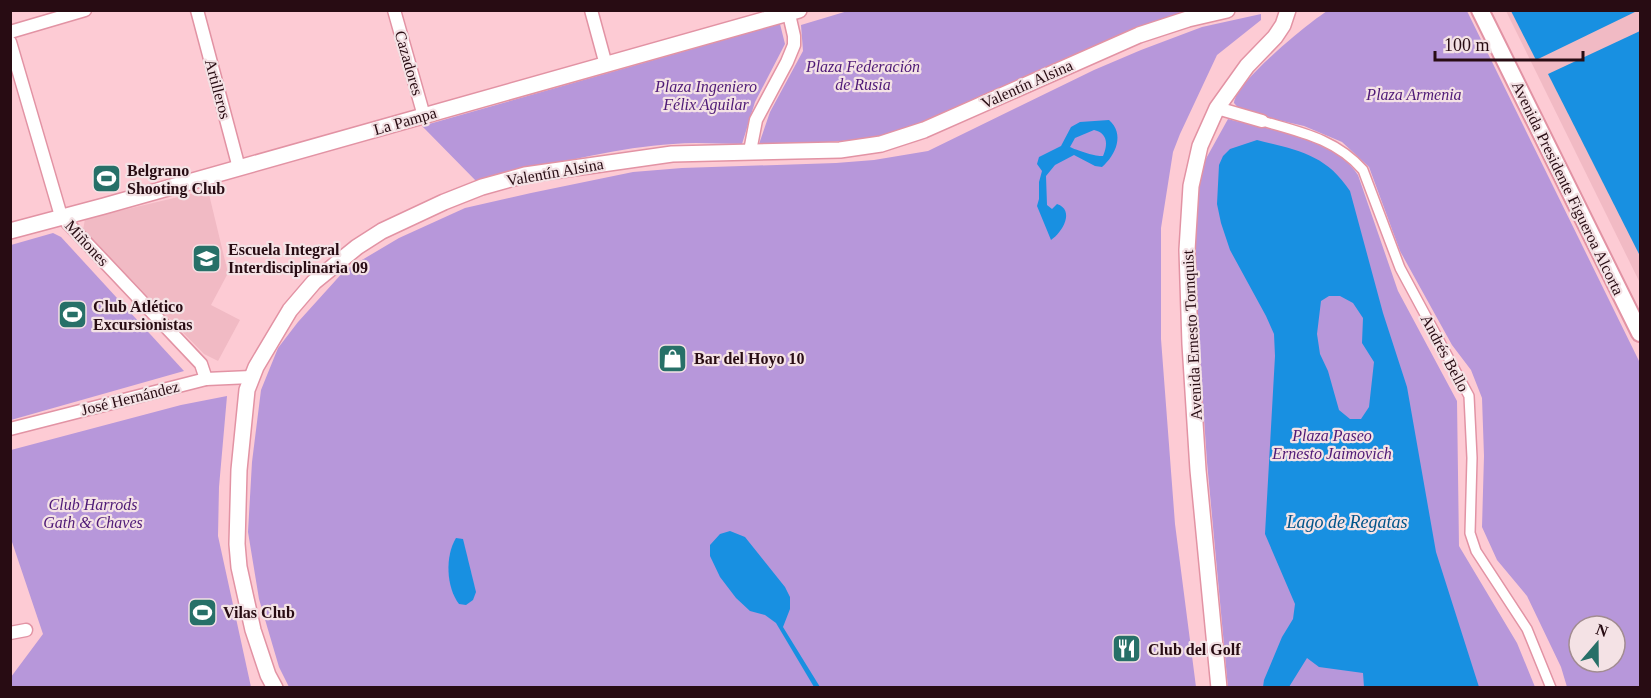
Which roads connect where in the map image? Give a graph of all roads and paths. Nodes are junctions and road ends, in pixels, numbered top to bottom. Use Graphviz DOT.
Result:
graph roads {
  1 [pos="85,10"];
  2 [pos="197,10"];
  3 [pos="394,10"];
  4 [pos="591,10"];
  5 [pos="1227,10"];
  6 [pos="1288,10"];
  7 [pos="1480,10"];
  8 [pos="792,11"];
  9 [pos="10,32"];
  10 [pos="10,42"];
  11 [pos="606,65"];
  12 [pos="1217,108"];
  13 [pos="424,116"];
  14 [pos="1262,121"];
  15 [pos="750,151"];
  16 [pos="239,168"];
  17 [pos="62,216"];
  18 [pos="10,231"];
  19 [pos="1641,333"];
  20 [pos="251,377"];
  21 [pos="206,379"];
  22 [pos="10,429"];
  23 [pos="26,630"];
  24 [pos="10,633"];
  25 [pos="274,687"];
  26 [pos="1219,687"];
  27 [pos="1551,687"];
  1 -- 9 [label="street"];
  2 -- 16 [label="street, Artilleros"];
  3 -- 13 [label="street, Cazadores"];
  4 -- 11 [label="street"];
  5 -- 15 [label="street, Valentín Alsina"];
  6 -- 12 [label="street, Avenida Ernesto Tornquist"];
  7 -- 19 [label="main road, Avenida Presidente Figueroa Alcorta"];
  8 -- 11 [label="street, La Pampa"];
  8 -- 15 [label="street"];
  10 -- 17 [label="street, Miñones"];
  11 -- 13 [label="street, La Pampa"];
  12 -- 14 [label="street, Andrés Bello"];
  12 -- 26 [label="street, Avenida Ernesto Tornquist"];
  13 -- 16 [label="street, La Pampa"];
  14 -- 27 [label="street, Andrés Bello"];
  15 -- 20 [label="street, Valentín Alsina"];
  16 -- 17 [label="street, La Pampa"];
  17 -- 18 [label="street, La Pampa"];
  17 -- 21 [label="street, Miñones"];
  20 -- 21 [label="street, José Hernández"];
  20 -- 25 [label="street, Valentín Alsina"];
  21 -- 22 [label="street, José Hernández"];
  23 -- 24 [label="street"];
}
